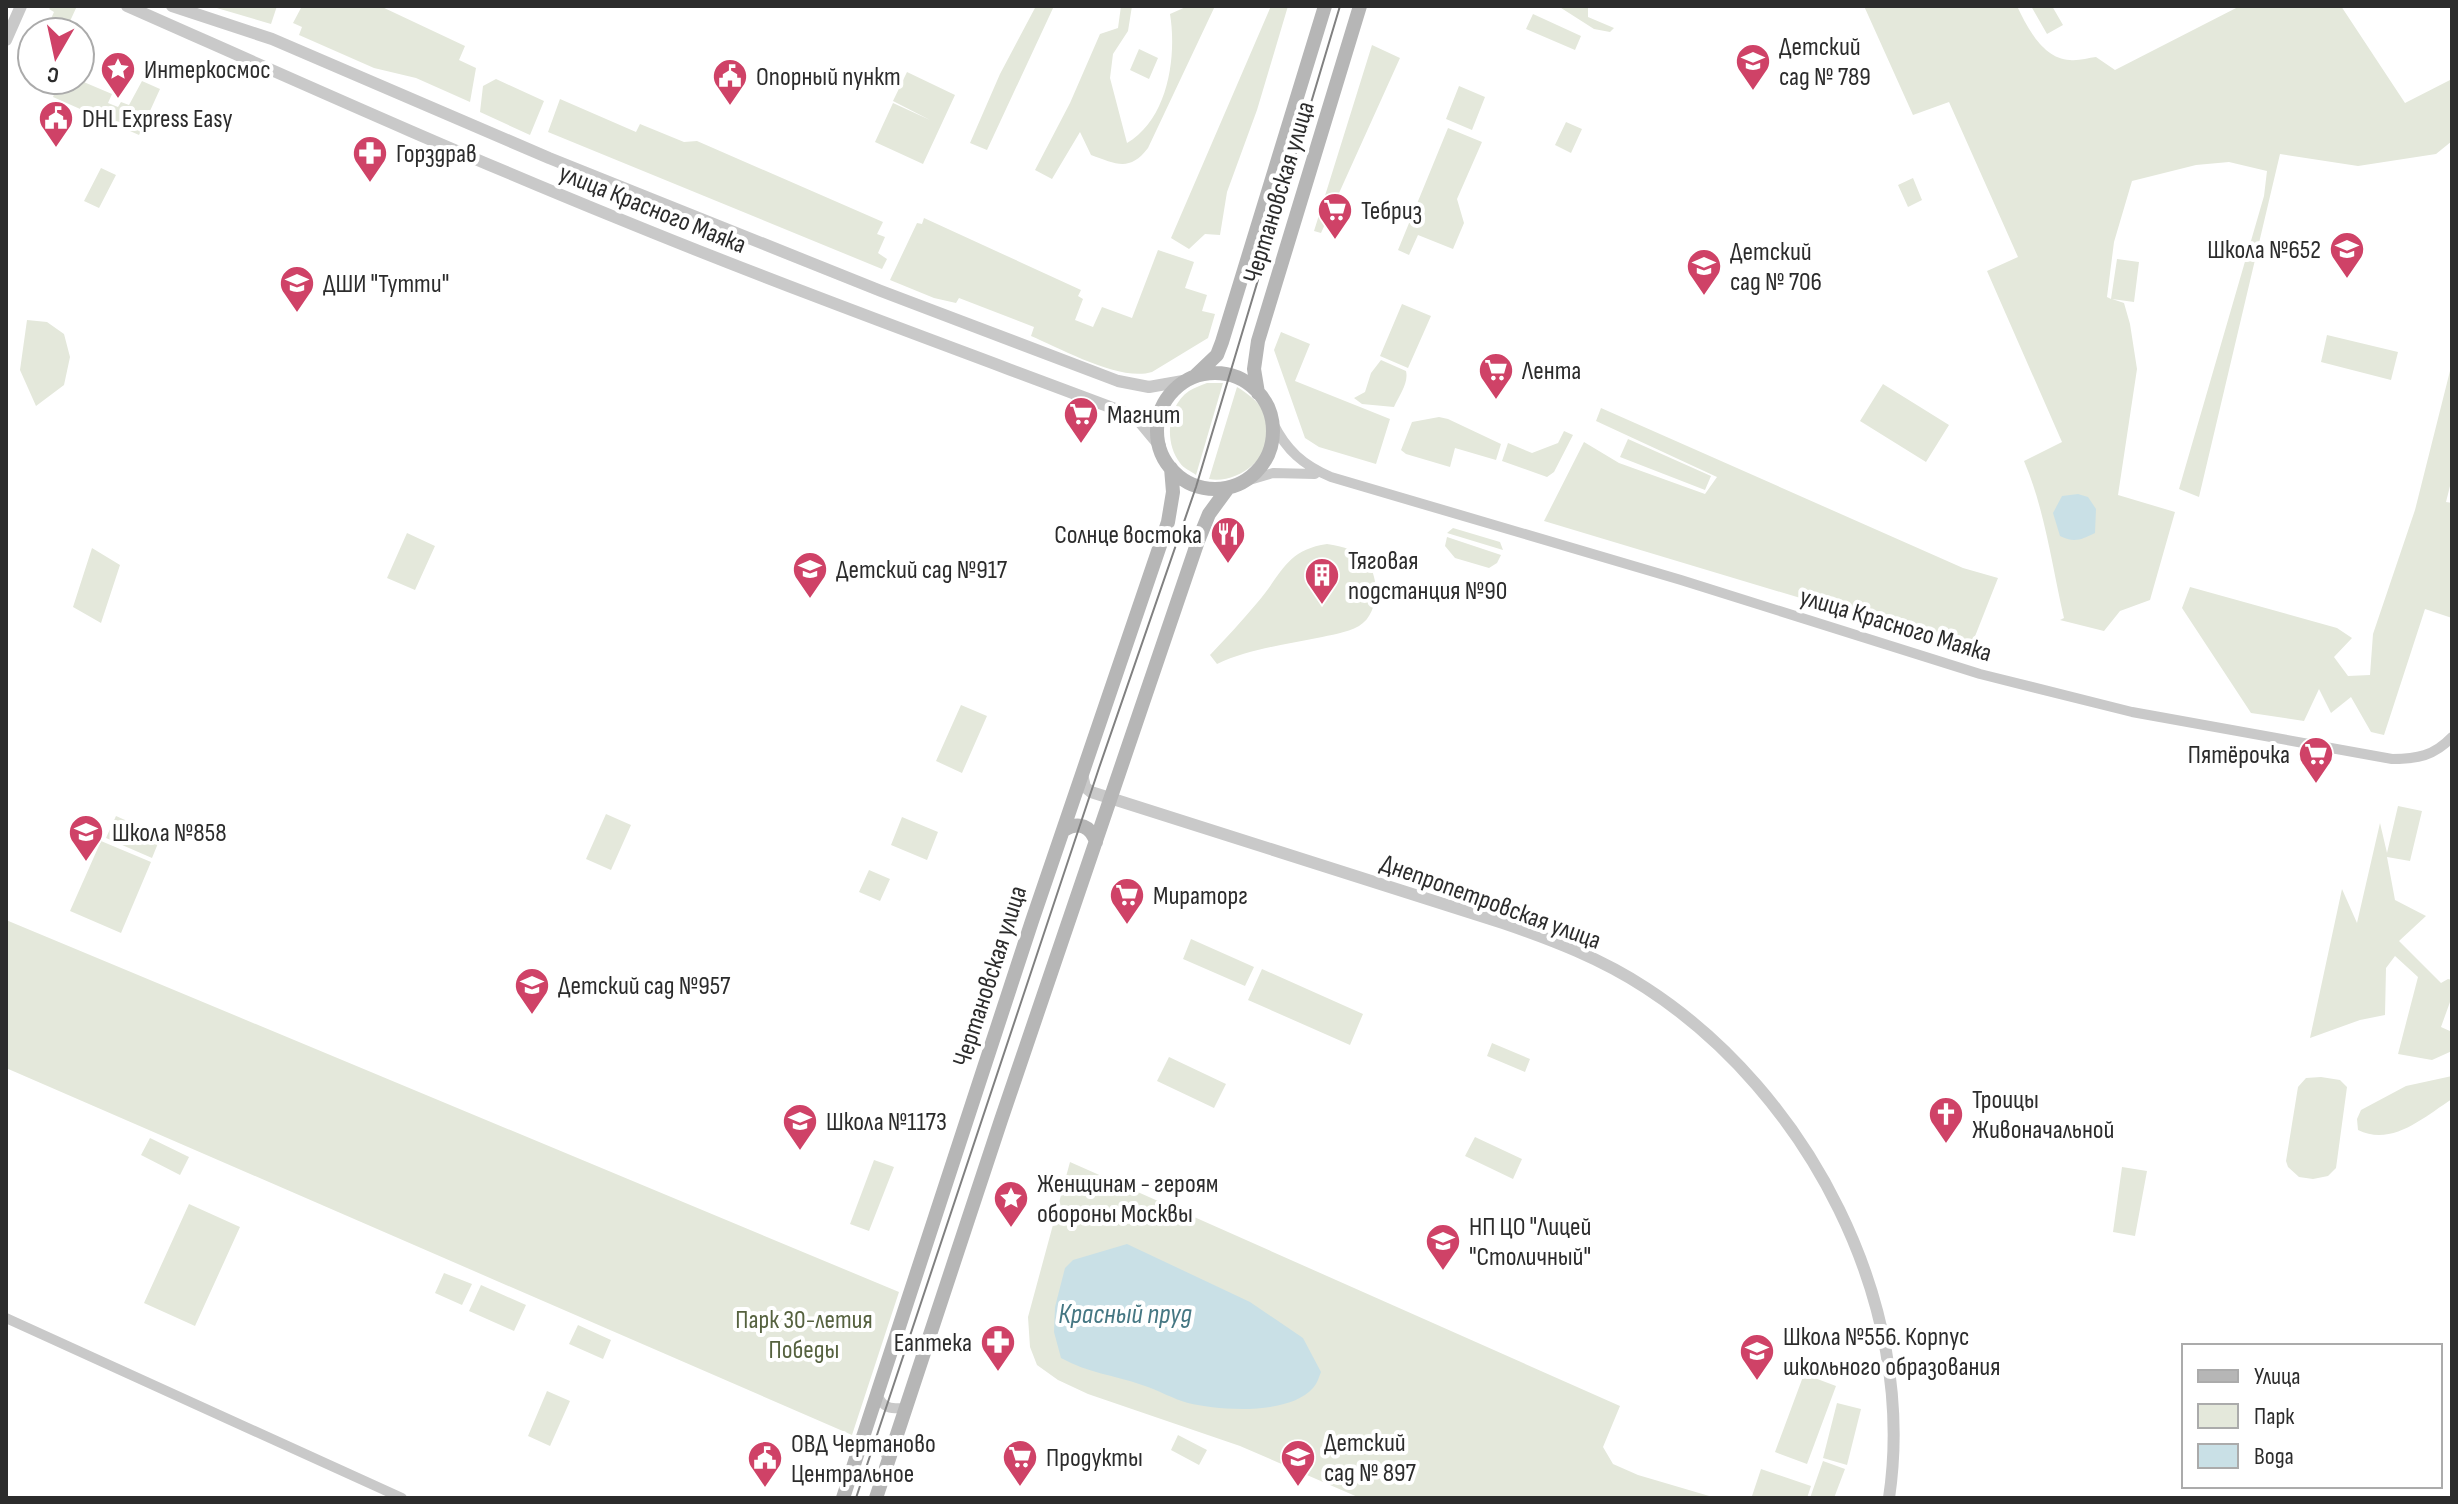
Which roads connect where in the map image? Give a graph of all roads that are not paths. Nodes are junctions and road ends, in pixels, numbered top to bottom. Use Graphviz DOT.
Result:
graph roads {
  1 [pos="21,6"];
  2 [pos="127,6"];
  3 [pos="172,6"];
  4 [pos="1325,6"];
  5 [pos="1360,6"];
  6 [pos="6,40"];
  7 [pos="1190,378"];
  8 [pos="1258,393"];
  9 [pos="1273,423"];
  10 [pos="1160,446"];
  11 [pos="1171,468"];
  12 [pos="1331,477"];
  13 [pos="1246,481"];
  14 [pos="1228,488"];
  15 [pos="2452,737"];
  16 [pos="1082,774"];
  17 [pos="1110,798"];
  18 [pos="1064,830"];
  19 [pos="1096,842"];
  20 [pos="6,1318"];
  21 [pos="877,1394"];
  22 [pos="906,1408"];
  23 [pos="859,1448"];
  24 [pos="888,1459"];
  25 [pos="402,1498"];
  26 [pos="843,1498"];
  27 [pos="876,1498"];
  28 [pos="1889,1498"];
  1 -- 6 [label="street"];
  2 -- 10 [label="street, улица Красного Маяка"];
  3 -- 7 [label="street, улица Красного Маяка"];
  4 -- 7 [label="main road, Чертановская улица"];
  5 -- 8 [label="main road, Чертановская улица"];
  7 -- 8 [label="main road"];
  7 -- 10 [label="main road, Чертановская улица"];
  8 -- 9 [label="main road, Чертановская улица"];
  9 -- 12 [label="street, улица Красного Маяка"];
  9 -- 13 [label="main road"];
  10 -- 11 [label="main road, Чертановская улица"];
  11 -- 14 [label="main road"];
  11 -- 16 [label="main road, Чертановская улица"];
  12 -- 13 [label="street, улица Красного Маяка"];
  12 -- 15 [label="street, улица Красного Маяка"];
  13 -- 14 [label="main road"];
  14 -- 17 [label="main road"];
  16 -- 17 [label="street, Днепропетровская улица"];
  16 -- 18 [label="main road, Чертановская улица"];
  17 -- 19 [label="main road"];
  17 -- 28 [label="street, Днепропетровская улица"];
  18 -- 19 [label="main road"];
  18 -- 21 [label="main road, Чертановская улица"];
  19 -- 22 [label="main road"];
  20 -- 25 [label="street"];
  21 -- 22 [label="street"];
  21 -- 23 [label="main road, Чертановская улица"];
  22 -- 24 [label="main road"];
  23 -- 24 [label="street"];
  23 -- 26 [label="main road, Чертановская улица"];
  24 -- 27 [label="main road"];
}
